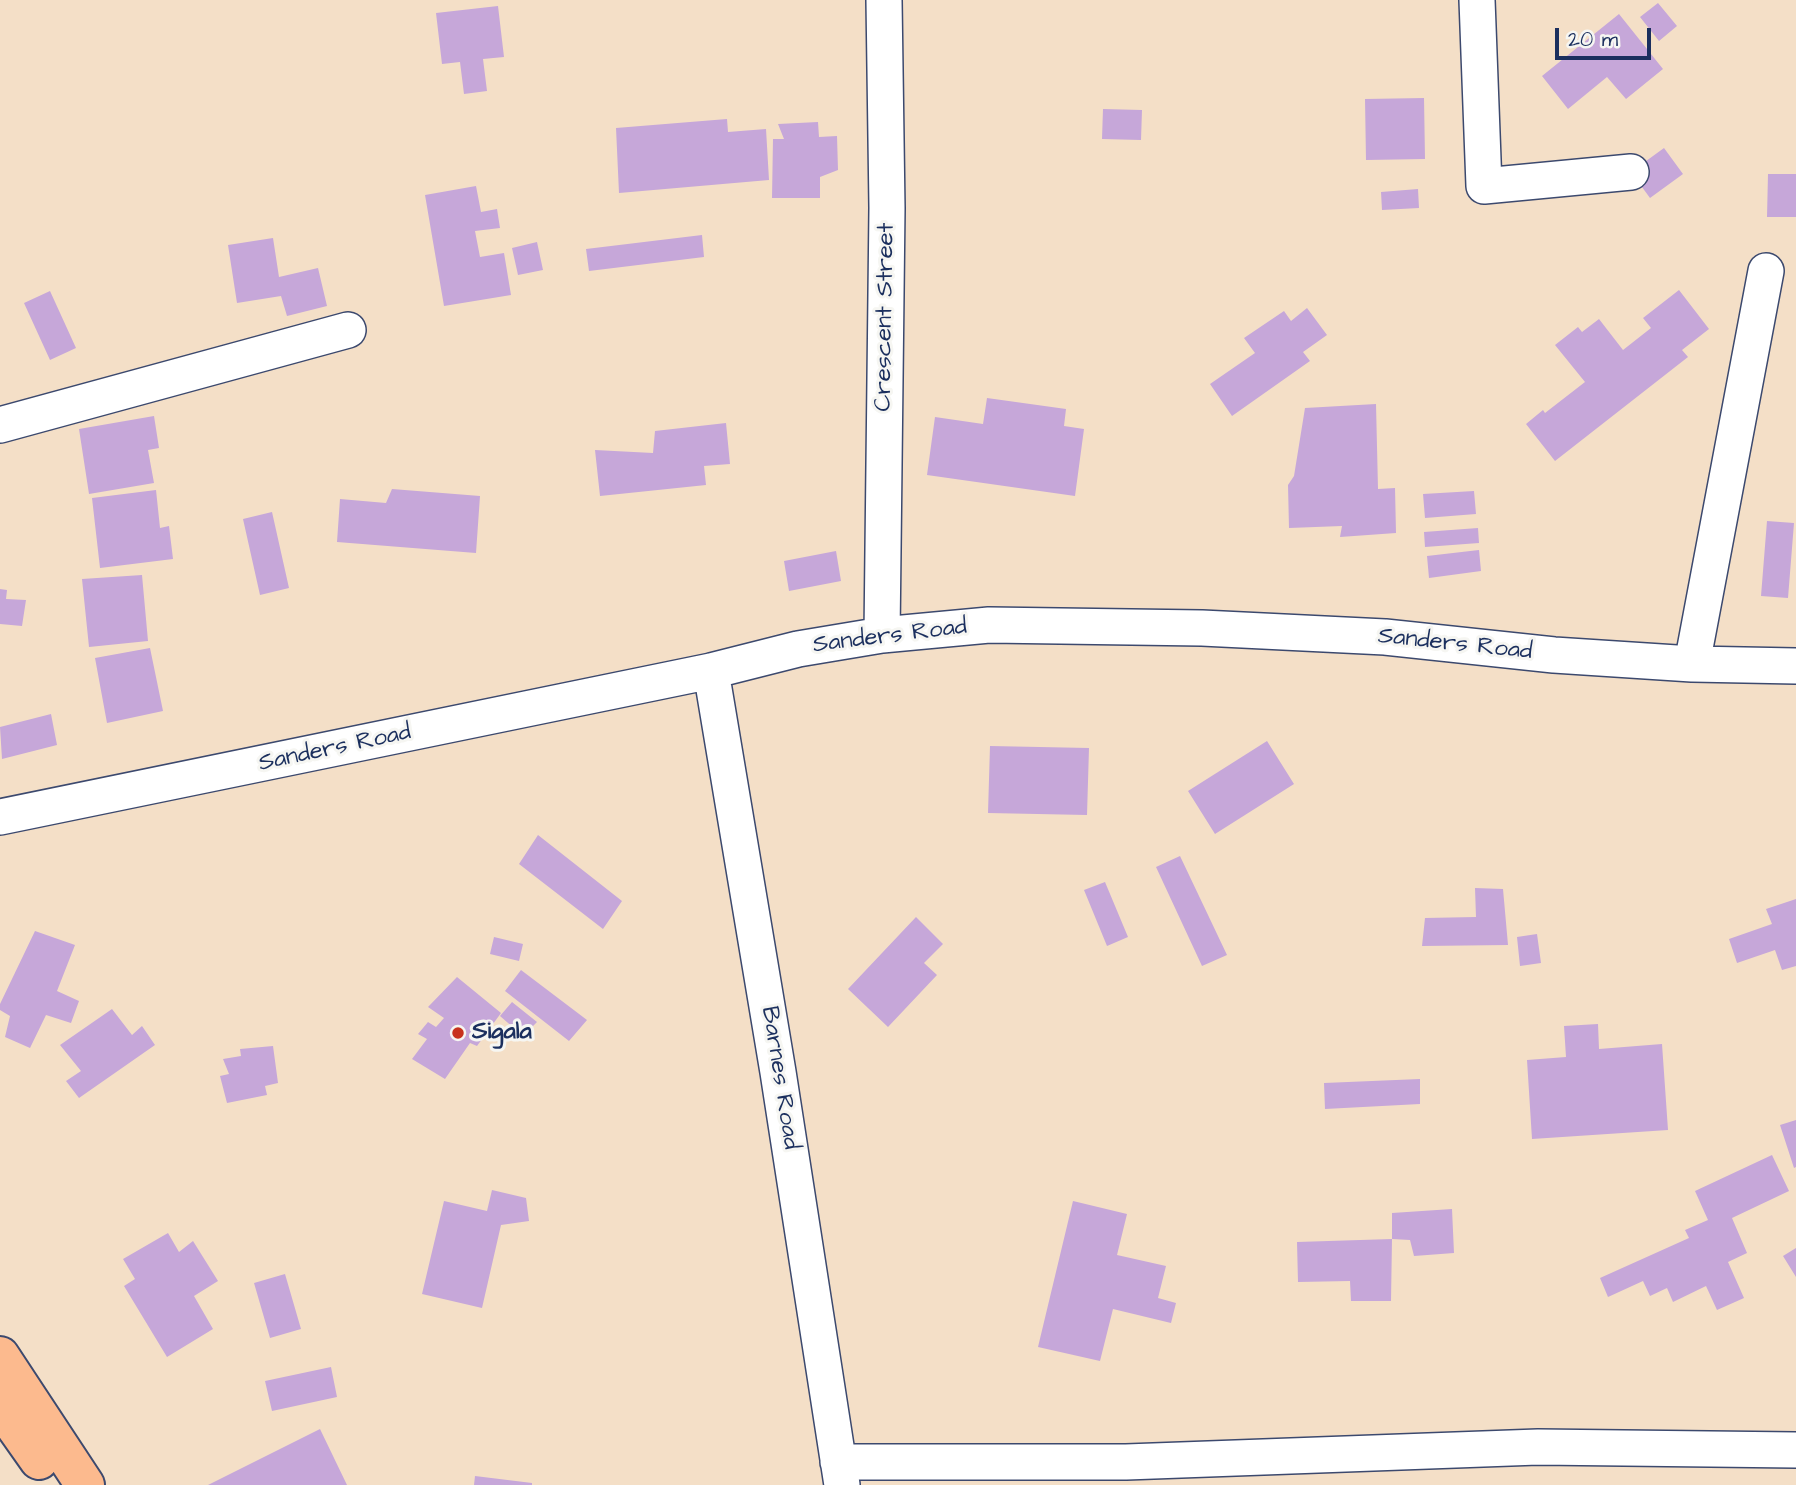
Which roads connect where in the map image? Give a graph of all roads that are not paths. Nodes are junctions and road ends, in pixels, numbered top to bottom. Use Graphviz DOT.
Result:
graph roads {
  1 [pos="884,0"];
  2 [pos="1478,0"];
  3 [pos="1631,172"];
  4 [pos="1766,271"];
  5 [pos="348,330"];
  6 [pos="0,425"];
  7 [pos="882,635"];
  8 [pos="1692,664"];
  9 [pos="1796,666"];
  10 [pos="711,671"];
  11 [pos="0,817"];
  12 [pos="0,1356"];
  13 [pos="0,1405"];
  14 [pos="1796,1450"];
  15 [pos="840,1473"];
  16 [pos="57,1485"];
  17 [pos="85,1485"];
  1 -- 7 [label="street, Crescent Street"];
  2 -- 3 [label="street"];
  4 -- 8 [label="street"];
  5 -- 6 [label="street"];
  7 -- 8 [label="street, Sanders Road"];
  7 -- 10 [label="street, Sanders Road"];
  8 -- 9 [label="street, Sanders Road"];
  10 -- 11 [label="street, Sanders Road"];
  10 -- 15 [label="street, Barnes Road"];
  12 -- 17 [label="highway"];
  13 -- 16 [label="highway"];
  14 -- 15 [label="street"];
}
